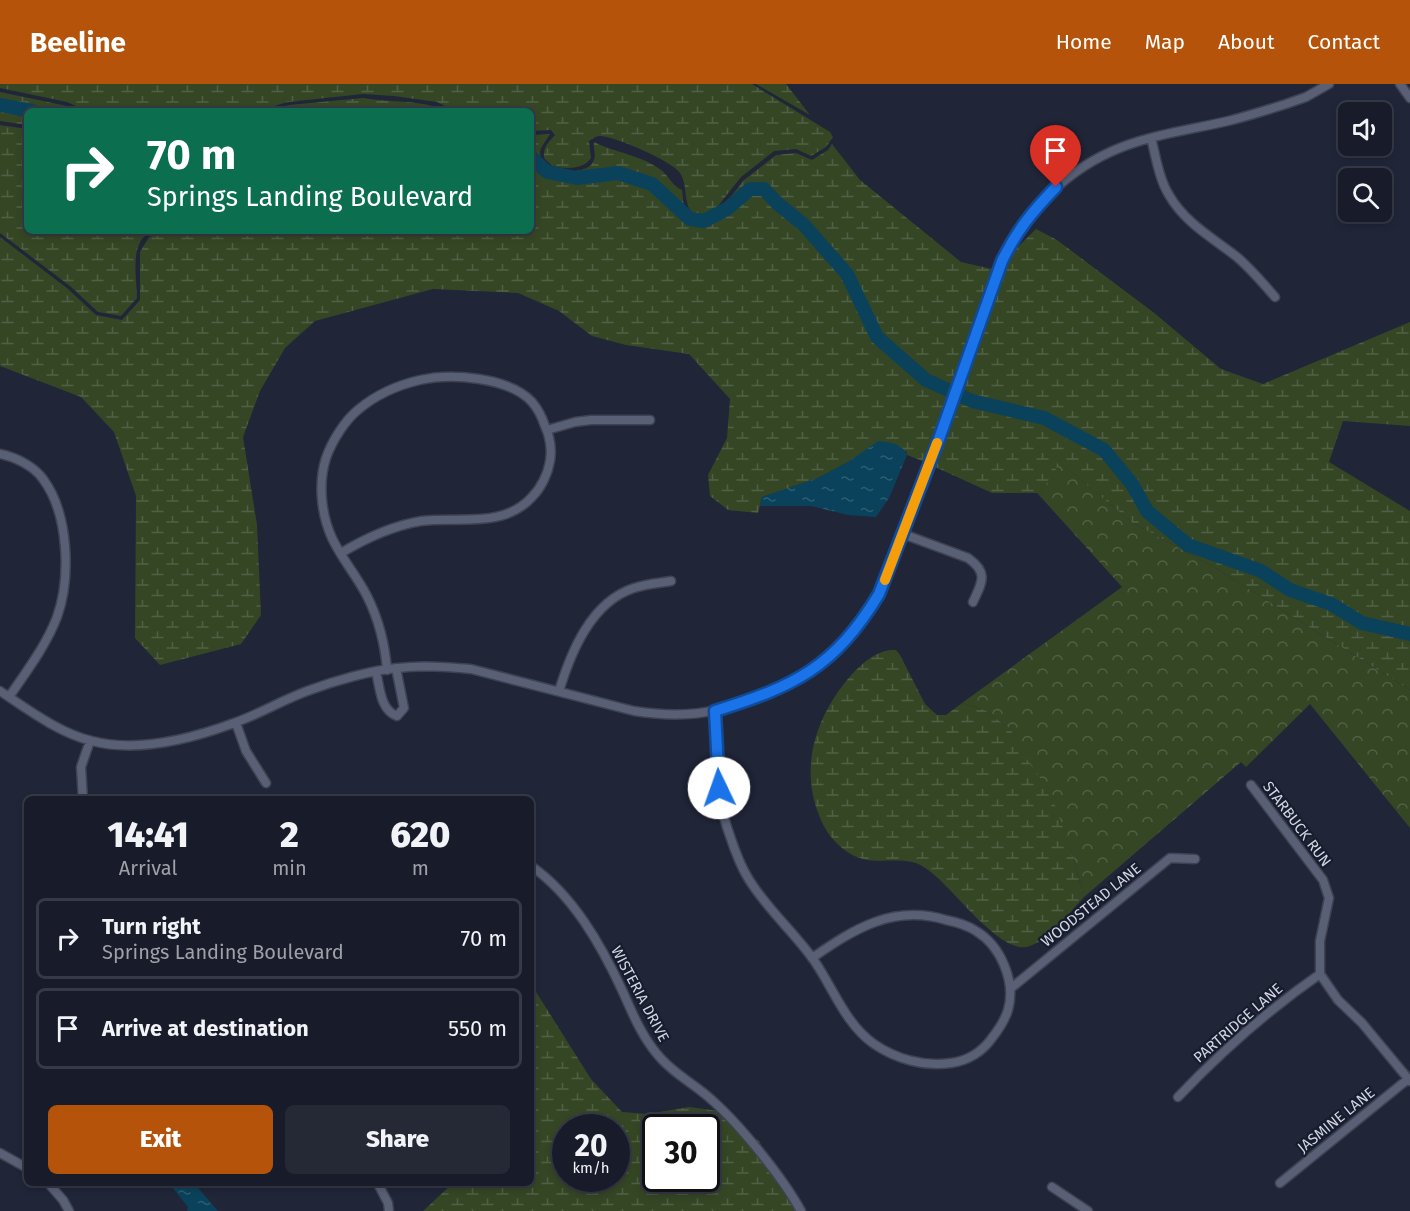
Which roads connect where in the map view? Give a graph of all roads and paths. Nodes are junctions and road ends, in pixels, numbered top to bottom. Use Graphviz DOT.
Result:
graph roads {
  1 [pos="1329,84"];
  2 [pos="1400,84"];
  3 [pos="1410,98"];
  4 [pos="1151,138"];
  5 [pos="1275,297"];
  6 [pos="650,420"];
  7 [pos="547,430"];
  8 [pos="0,454"];
  9 [pos="903,534"];
  10 [pos="341,553"];
  11 [pos="671,581"];
  12 [pos="973,602"];
  13 [pos="396,668"];
  14 [pos="387,670"];
  15 [pos="376,672"];
  16 [pos="0,691"];
  17 [pos="559,691"];
  18 [pos="9,697"];
  19 [pos="715,711"];
  20 [pos="236,723"];
  21 [pos="90,741"];
  22 [pos="266,783"];
  23 [pos="1251,785"];
  24 [pos="83,796"];
  25 [pos="1195,860"];
  26 [pos="534,869"];
  27 [pos="812,958"];
  28 [pos="1320,974"];
  29 [pos="1010,989"];
  30 [pos="1409,1080"];
  31 [pos="1178,1097"];
  32 [pos="0,1154"];
  33 [pos="24,1166"];
  34 [pos="1280,1183"];
  35 [pos="51,1186"];
  36 [pos="379,1186"];
  37 [pos="1052,1187"];
  38 [pos="69,1211"];
  39 [pos="389,1211"];
  40 [pos="801,1211"];
  41 [pos="1088,1211"];
  1 -- 4 [label="street"];
  2 -- 3 [label="street"];
  4 -- 5 [label="street"];
  4 -- 9 [label="street"];
  6 -- 7 [label="street"];
  7 -- 10 [label="street"];
  7 -- 10 [label="street"];
  8 -- 18 [label="street"];
  9 -- 12 [label="street"];
  9 -- 19 [label="street"];
  10 -- 14 [label="street"];
  11 -- 17 [label="street"];
  13 -- 14 [label="street"];
  13 -- 15 [label="street"];
  13 -- 17 [label="street"];
  14 -- 15 [label="street"];
  15 -- 20 [label="street"];
  16 -- 18 [label="street"];
  17 -- 19 [label="street"];
  18 -- 21 [label="street"];
  19 -- 27 [label="street"];
  20 -- 21 [label="street"];
  20 -- 22 [label="street"];
  21 -- 24 [label="street"];
  23 -- 28 [label="street, STARBUCK RUN"];
  25 -- 29 [label="street, WOODSTEAD LANE"];
  26 -- 40 [label="street, WISTERIA DRIVE"];
  27 -- 29 [label="street"];
  27 -- 29 [label="street"];
  28 -- 30 [label="street"];
  28 -- 31 [label="street, PARTRIDGE LANE"];
  30 -- 34 [label="street, JASMINE LANE"];
  32 -- 33 [label="street"];
  35 -- 38 [label="street"];
  36 -- 39 [label="street"];
  37 -- 41 [label="street"];
}
